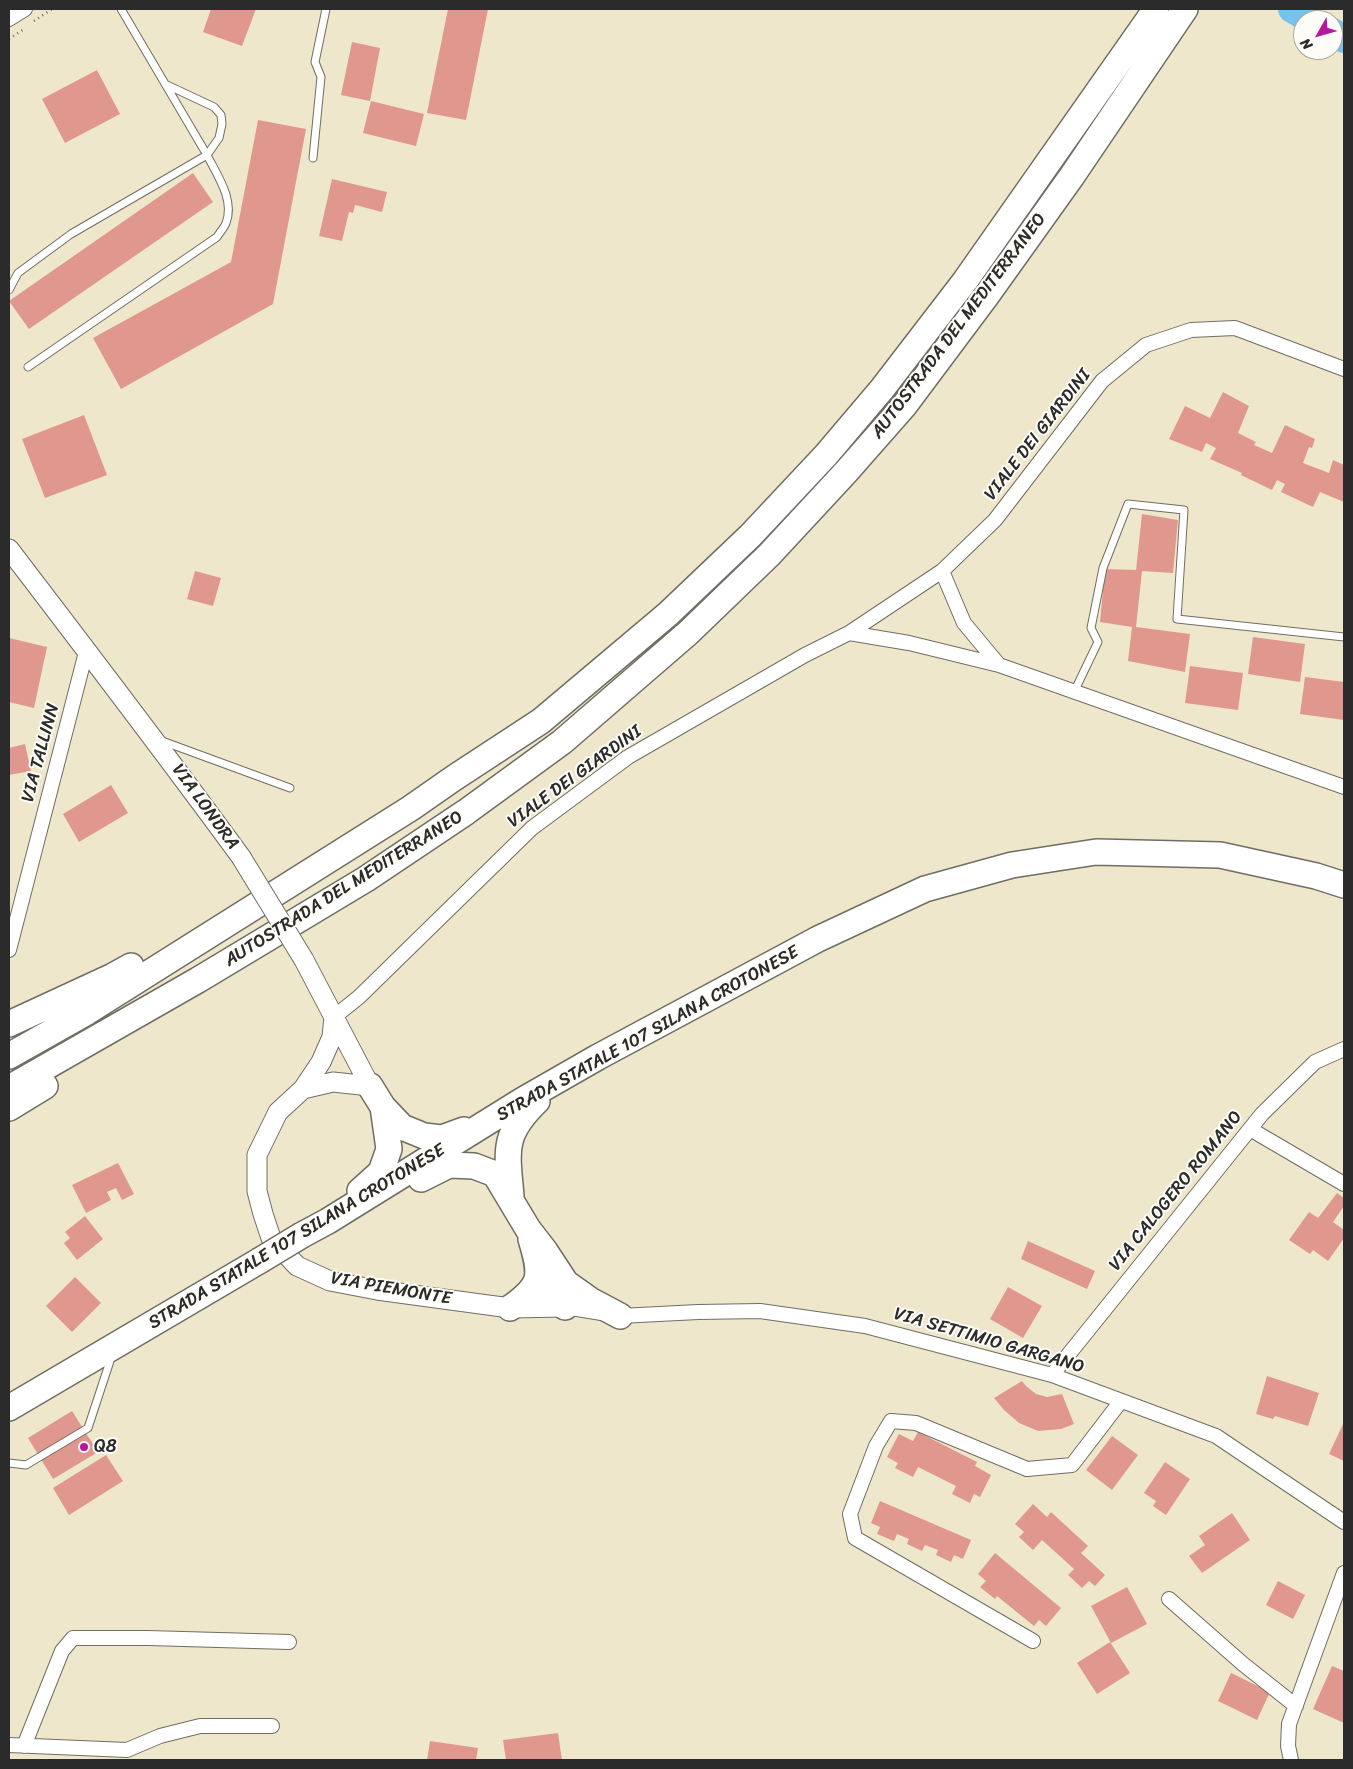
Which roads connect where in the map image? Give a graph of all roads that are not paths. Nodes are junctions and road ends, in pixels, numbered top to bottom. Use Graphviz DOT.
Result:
graph roads {
  1 [pos="25,9"];
  2 [pos="121,9"];
  3 [pos="326,9"];
  4 [pos="1156,9"];
  5 [pos="1182,13"];
  6 [pos="9,19"];
  7 [pos="167,85"];
  8 [pos="207,155"];
  9 [pos="313,158"];
  10 [pos="9,290"];
  11 [pos="28,367"];
  12 [pos="1344,369"];
  13 [pos="10,553"];
  14 [pos="942,570"];
  15 [pos="849,633"];
  16 [pos="1344,637"];
  17 [pos="86,652"];
  18 [pos="999,665"];
  19 [pos="1074,692"];
  20 [pos="154,738"];
  21 [pos="1344,787"];
  22 [pos="290,788"];
  23 [pos="411,808"];
  24 [pos="1344,885"];
  25 [pos="9,950"];
  26 [pos="334,1017"];
  27 [pos="9,1024"];
  28 [pos="103,1035"];
  29 [pos="1344,1049"];
  30 [pos="9,1056"];
  31 [pos="598,1057"];
  32 [pos="355,1058"];
  33 [pos="321,1062"];
  34 [pos="333,1082"];
  35 [pos="9,1088"];
  36 [pos="303,1089"];
  37 [pos="376,1097"];
  38 [pos="523,1100"];
  39 [pos="9,1108"];
  40 [pos="1250,1129"];
  41 [pos="1344,1184"];
  42 [pos="512,1201"];
  43 [pos="328,1221"];
  44 [pos="528,1229"];
  45 [pos="302,1235"];
  46 [pos="538,1261"];
  47 [pos="566,1283"];
  48 [pos="565,1307"];
  49 [pos="510,1308"];
  50 [pos="620,1316"];
  51 [pos="116,1344"];
  52 [pos="1052,1375"];
  53 [pos="1121,1400"];
  54 [pos="9,1408"];
  55 [pos="9,1463"];
  56 [pos="1344,1522"];
  57 [pos="1344,1573"];
  58 [pos="1169,1599"];
  59 [pos="1033,1641"];
  60 [pos="289,1642"];
  61 [pos="1296,1706"];
  62 [pos="272,1726"];
  63 [pos="9,1745"];
  64 [pos="24,1746"];
  65 [pos="1291,1760"];
  1 -- 6 [label="street"];
  2 -- 7 [label="lane"];
  3 -- 9 [label="lane"];
  4 -- 23 [label="highway, AUTOSTRADA DEL MEDITERRANEO"];
  5 -- 28 [label="highway, AUTOSTRADA DEL MEDITERRANEO"];
  7 -- 8 [label="lane"];
  7 -- 8 [label="lane"];
  8 -- 10 [label="lane"];
  8 -- 11 [label="lane"];
  12 -- 14 [label="street, VIALE DEI GIARDINI"];
  13 -- 17 [label="street, VIA LONDRA"];
  14 -- 15 [label="street, VIALE DEI GIARDINI"];
  14 -- 18 [label="street"];
  15 -- 18 [label="street"];
  15 -- 26 [label="street, VIALE DEI GIARDINI"];
  16 -- 19 [label="lane"];
  17 -- 20 [label="street, VIA LONDRA"];
  17 -- 25 [label="street, VIA TALLINN"];
  18 -- 19 [label="street"];
  19 -- 21 [label="street"];
  20 -- 22 [label="lane"];
  20 -- 26 [label="street, VIA LONDRA, bridge"];
  23 -- 27 [label="highway"];
  23 -- 30 [label="highway, AUTOSTRADA DEL MEDITERRANEO"];
  24 -- 31 [label="highway, STRADA STATALE 107 SILANA CROTONESE"];
  26 -- 32 [label="street, VIA LONDRA"];
  26 -- 33 [label="street, VIA PIEMONTE"];
  28 -- 35 [label="highway, AUTOSTRADA DEL MEDITERRANEO"];
  28 -- 39 [label="highway"];
  29 -- 40 [label="street, VIA CALOGERO ROMANO"];
  31 -- 38 [label="highway, STRADA STATALE 107 SILANA CROTONESE"];
  31 -- 42 [label="highway"];
  32 -- 33 [label="street"];
  32 -- 34 [label="street"];
  32 -- 37 [label="street, VIA LONDRA"];
  33 -- 36 [label="street, VIA PIEMONTE"];
  34 -- 36 [label="street"];
  34 -- 37 [label="street"];
  36 -- 49 [label="street, VIA PIEMONTE"];
  37 -- 38 [label="highway"];
  37 -- 45 [label="highway"];
  38 -- 43 [label="highway, STRADA STATALE 107 SILANA CROTONESE"];
  40 -- 41 [label="street"];
  40 -- 52 [label="street, VIA CALOGERO ROMANO"];
  42 -- 43 [label="highway"];
  42 -- 44 [label="highway"];
  43 -- 45 [label="highway, STRADA STATALE 107 SILANA CROTONESE"];
  44 -- 46 [label="highway"];
  44 -- 47 [label="highway"];
  45 -- 51 [label="highway, STRADA STATALE 107 SILANA CROTONESE, bridge"];
  46 -- 48 [label="highway"];
  46 -- 49 [label="highway"];
  47 -- 48 [label="highway"];
  47 -- 50 [label="highway"];
  48 -- 49 [label="street, VIA PIEMONTE"];
  48 -- 50 [label="street, VIA PIEMONTE"];
  50 -- 52 [label="street, VIA SETTIMIO GARGANO"];
  51 -- 54 [label="highway, STRADA STATALE 107 SILANA CROTONESE"];
  51 -- 55 [label="lane"];
  52 -- 53 [label="street, VIA SETTIMIO GARGANO"];
  53 -- 56 [label="street, VIA SETTIMIO GARGANO"];
  53 -- 59 [label="street"];
  57 -- 61 [label="street"];
  58 -- 61 [label="street"];
  60 -- 64 [label="street"];
  61 -- 65 [label="street"];
  62 -- 64 [label="street"];
  63 -- 64 [label="street"];
}
